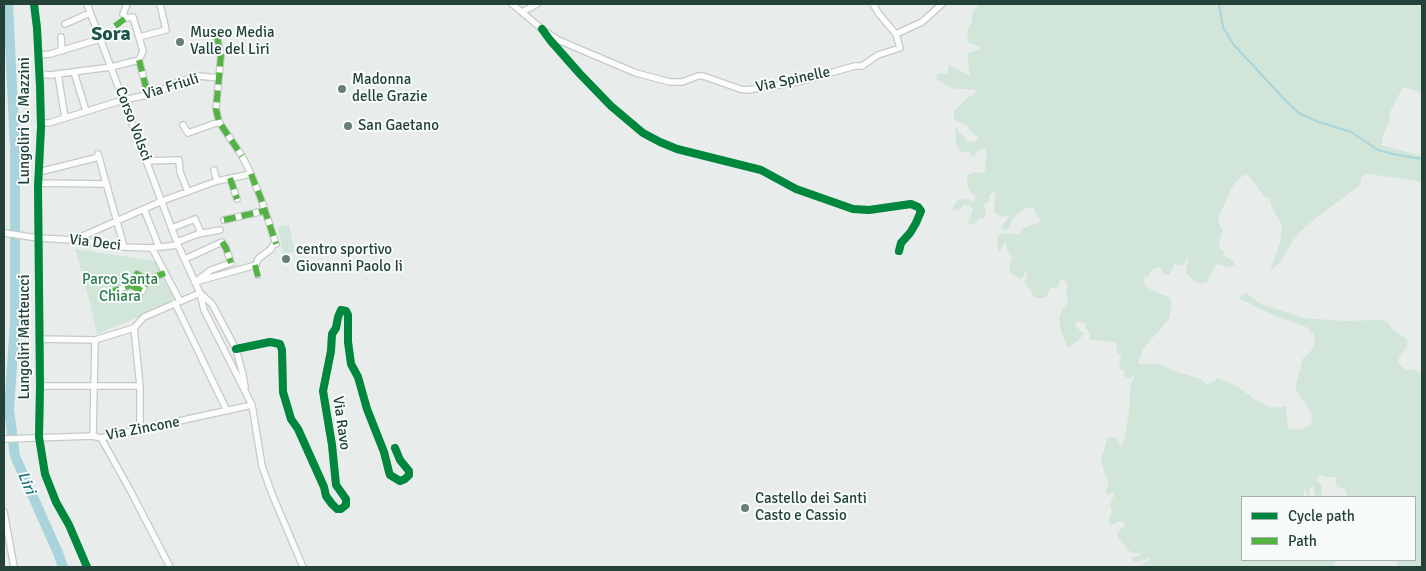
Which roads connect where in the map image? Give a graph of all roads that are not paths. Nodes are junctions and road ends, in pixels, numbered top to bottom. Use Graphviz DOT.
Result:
graph roads {
  1 [pos="34,4"];
  2 [pos="87,4"];
  3 [pos="127,4"];
  4 [pos="160,4"];
  5 [pos="512,4"];
  6 [pos="536,4"];
  7 [pos="873,4"];
  8 [pos="942,4"];
  9 [pos="522,12"];
  10 [pos="90,13"];
  11 [pos="126,18"];
  12 [pos="120,23"];
  13 [pos="65,24"];
  14 [pos="542,29"];
  15 [pos="896,34"];
  16 [pos="61,37"];
  17 [pos="139,37"];
  18 [pos="217,37"];
  19 [pos="100,39"];
  20 [pos="62,51"];
  21 [pos="38,55"];
  22 [pos="138,60"];
  23 [pos="111,67"];
  24 [pos="74,72"];
  25 [pos="40,74"];
  26 [pos="58,74"];
  27 [pos="219,78"];
  28 [pos="148,96"];
  29 [pos="123,100"];
  30 [pos="86,111"];
  31 [pos="65,118"];
  32 [pos="219,122"];
  33 [pos="41,123"];
  34 [pos="183,125"];
  35 [pos="147,161"];
  36 [pos="214,170"];
  37 [pos="39,172"];
  38 [pos="251,174"];
  39 [pos="230,178"];
  40 [pos="217,181"];
  41 [pos="38,183"];
  42 [pos="106,184"];
  43 [pos="188,192"];
  44 [pos="237,199"];
  45 [pos="162,201"];
  46 [pos="144,209"];
  47 [pos="264,211"];
  48 [pos="224,220"];
  49 [pos="117,221"];
  50 [pos="172,228"];
  51 [pos="220,230"];
  52 [pos="4,233"];
  53 [pos="201,233"];
  54 [pos="35,237"];
  55 [pos="74,240"];
  56 [pos="178,244"];
  57 [pos="124,248"];
  58 [pos="156,248"];
  59 [pos="899,251"];
  60 [pos="185,259"];
  61 [pos="165,273"];
  62 [pos="147,280"];
  63 [pos="195,282"];
  64 [pos="131,285"];
  65 [pos="108,293"];
  66 [pos="200,293"];
  67 [pos="178,302"];
  68 [pos="134,328"];
  69 [pos="39,339"];
  70 [pos="95,340"];
  71 [pos="236,349"];
  72 [pos="40,386"];
  73 [pos="94,386"];
  74 [pos="140,386"];
  75 [pos="246,394"];
  76 [pos="252,405"];
  77 [pos="227,411"];
  78 [pos="140,430"];
  79 [pos="94,436"];
  80 [pos="39,437"];
  81 [pos="101,438"];
  82 [pos="4,439"];
  83 [pos="396,448"];
  84 [pos="4,512"];
  85 [pos="14,567"];
  86 [pos="87,567"];
  87 [pos="170,567"];
  88 [pos="303,567"];
  1 -- 21 [label="street, Lungoliri G. Mazzini"];
  2 -- 10 [label="street, Corso Volsci"];
  3 -- 11 [label="street"];
  4 -- 17 [label="street"];
  5 -- 9 [label="street, Via Spinelle"];
  6 -- 9 [label="street"];
  7 -- 15 [label="street"];
  8 -- 15 [label="street"];
  9 -- 14 [label="street, Via Spinelle"];
  10 -- 13 [label="street"];
  10 -- 19 [label="street, Corso Volsci"];
  11 -- 12 [label="street"];
  11 -- 17 [label="street"];
  14 -- 15 [label="street, Via Spinelle"];
  14 -- 59 [label="street"];
  16 -- 20 [label="street"];
  17 -- 22 [label="street"];
  18 -- 27 [label="street"];
  19 -- 20 [label="street"];
  19 -- 23 [label="street, Corso Volsci"];
  20 -- 21 [label="street"];
  21 -- 25 [label="street, Lungoliri G. Mazzini"];
  22 -- 23 [label="street"];
  22 -- 28 [label="street"];
  23 -- 24 [label="street"];
  23 -- 29 [label="street, Corso Volsci"];
  24 -- 26 [label="street"];
  24 -- 30 [label="street"];
  25 -- 26 [label="street"];
  25 -- 33 [label="street, Lungoliri G. Mazzini"];
  26 -- 31 [label="street"];
  27 -- 28 [label="street, Via Friuli"];
  27 -- 32 [label="street"];
  28 -- 29 [label="street, Via Friuli"];
  29 -- 30 [label="street, Via Friuli"];
  29 -- 35 [label="street, Corso Volsci"];
  30 -- 31 [label="street, Via Friuli"];
  31 -- 33 [label="street, Via Friuli"];
  32 -- 34 [label="street"];
  32 -- 38 [label="street"];
  33 -- 37 [label="street, Lungoliri G. Mazzini"];
  35 -- 43 [label="street"];
  35 -- 45 [label="street, Corso Volsci"];
  36 -- 40 [label="street"];
  37 -- 41 [label="street, Lungoliri G. Mazzini"];
  37 -- 42 [label="street"];
  38 -- 39 [label="street"];
  38 -- 47 [label="street"];
  39 -- 40 [label="street"];
  39 -- 44 [label="street"];
  40 -- 43 [label="street"];
  41 -- 42 [label="street"];
  41 -- 54 [label="street, Lungoliri G. Mazzini"];
  42 -- 49 [label="street"];
  43 -- 45 [label="street"];
  45 -- 46 [label="street"];
  45 -- 50 [label="street, Corso Volsci"];
  46 -- 49 [label="street"];
  46 -- 58 [label="street"];
  47 -- 48 [label="street"];
  47 -- 63 [label="street"];
  49 -- 55 [label="street"];
  49 -- 57 [label="street"];
  50 -- 53 [label="street"];
  50 -- 56 [label="street, Corso Volsci"];
  51 -- 53 [label="street, Via Deci"];
  52 -- 54 [label="street, Via Deci"];
  53 -- 56 [label="street, Via Deci"];
  54 -- 55 [label="street, Via Deci"];
  54 -- 69 [label="street, Lungoliri Matteucci"];
  55 -- 57 [label="street, Via Deci"];
  56 -- 58 [label="street, Via Deci"];
  56 -- 60 [label="street, Corso Volsci"];
  57 -- 58 [label="street, Via Deci"];
  58 -- 61 [label="street"];
  60 -- 63 [label="street, Corso Volsci"];
  60 -- 63 [label="street"];
  61 -- 62 [label="street"];
  61 -- 67 [label="street"];
  62 -- 64 [label="street"];
  62 -- 64 [label="street"];
  63 -- 66 [label="street, Corso Volsci"];
  64 -- 65 [label="street"];
  66 -- 67 [label="street"];
  66 -- 71 [label="street"];
  66 -- 75 [label="street"];
  67 -- 68 [label="street"];
  67 -- 77 [label="street"];
  68 -- 70 [label="street"];
  68 -- 74 [label="street"];
  69 -- 70 [label="street"];
  69 -- 72 [label="street, Lungoliri Matteucci"];
  70 -- 73 [label="street"];
  71 -- 75 [label="street"];
  71 -- 83 [label="street, Via Ravo"];
  72 -- 73 [label="street"];
  72 -- 80 [label="street, Lungoliri Matteucci"];
  73 -- 74 [label="street"];
  73 -- 79 [label="street"];
  74 -- 78 [label="street"];
  75 -- 76 [label="street"];
  76 -- 77 [label="street, Via Zincone"];
  76 -- 88 [label="street"];
  77 -- 78 [label="street, Via Zincone"];
  78 -- 81 [label="street, Via Zincone"];
  79 -- 80 [label="street, Via Zincone"];
  79 -- 81 [label="street, Via Zincone"];
  80 -- 82 [label="street, Via Zincone"];
  80 -- 86 [label="street, Lungoliri Matteucci"];
  81 -- 87 [label="street"];
  84 -- 85 [label="street"];
}
